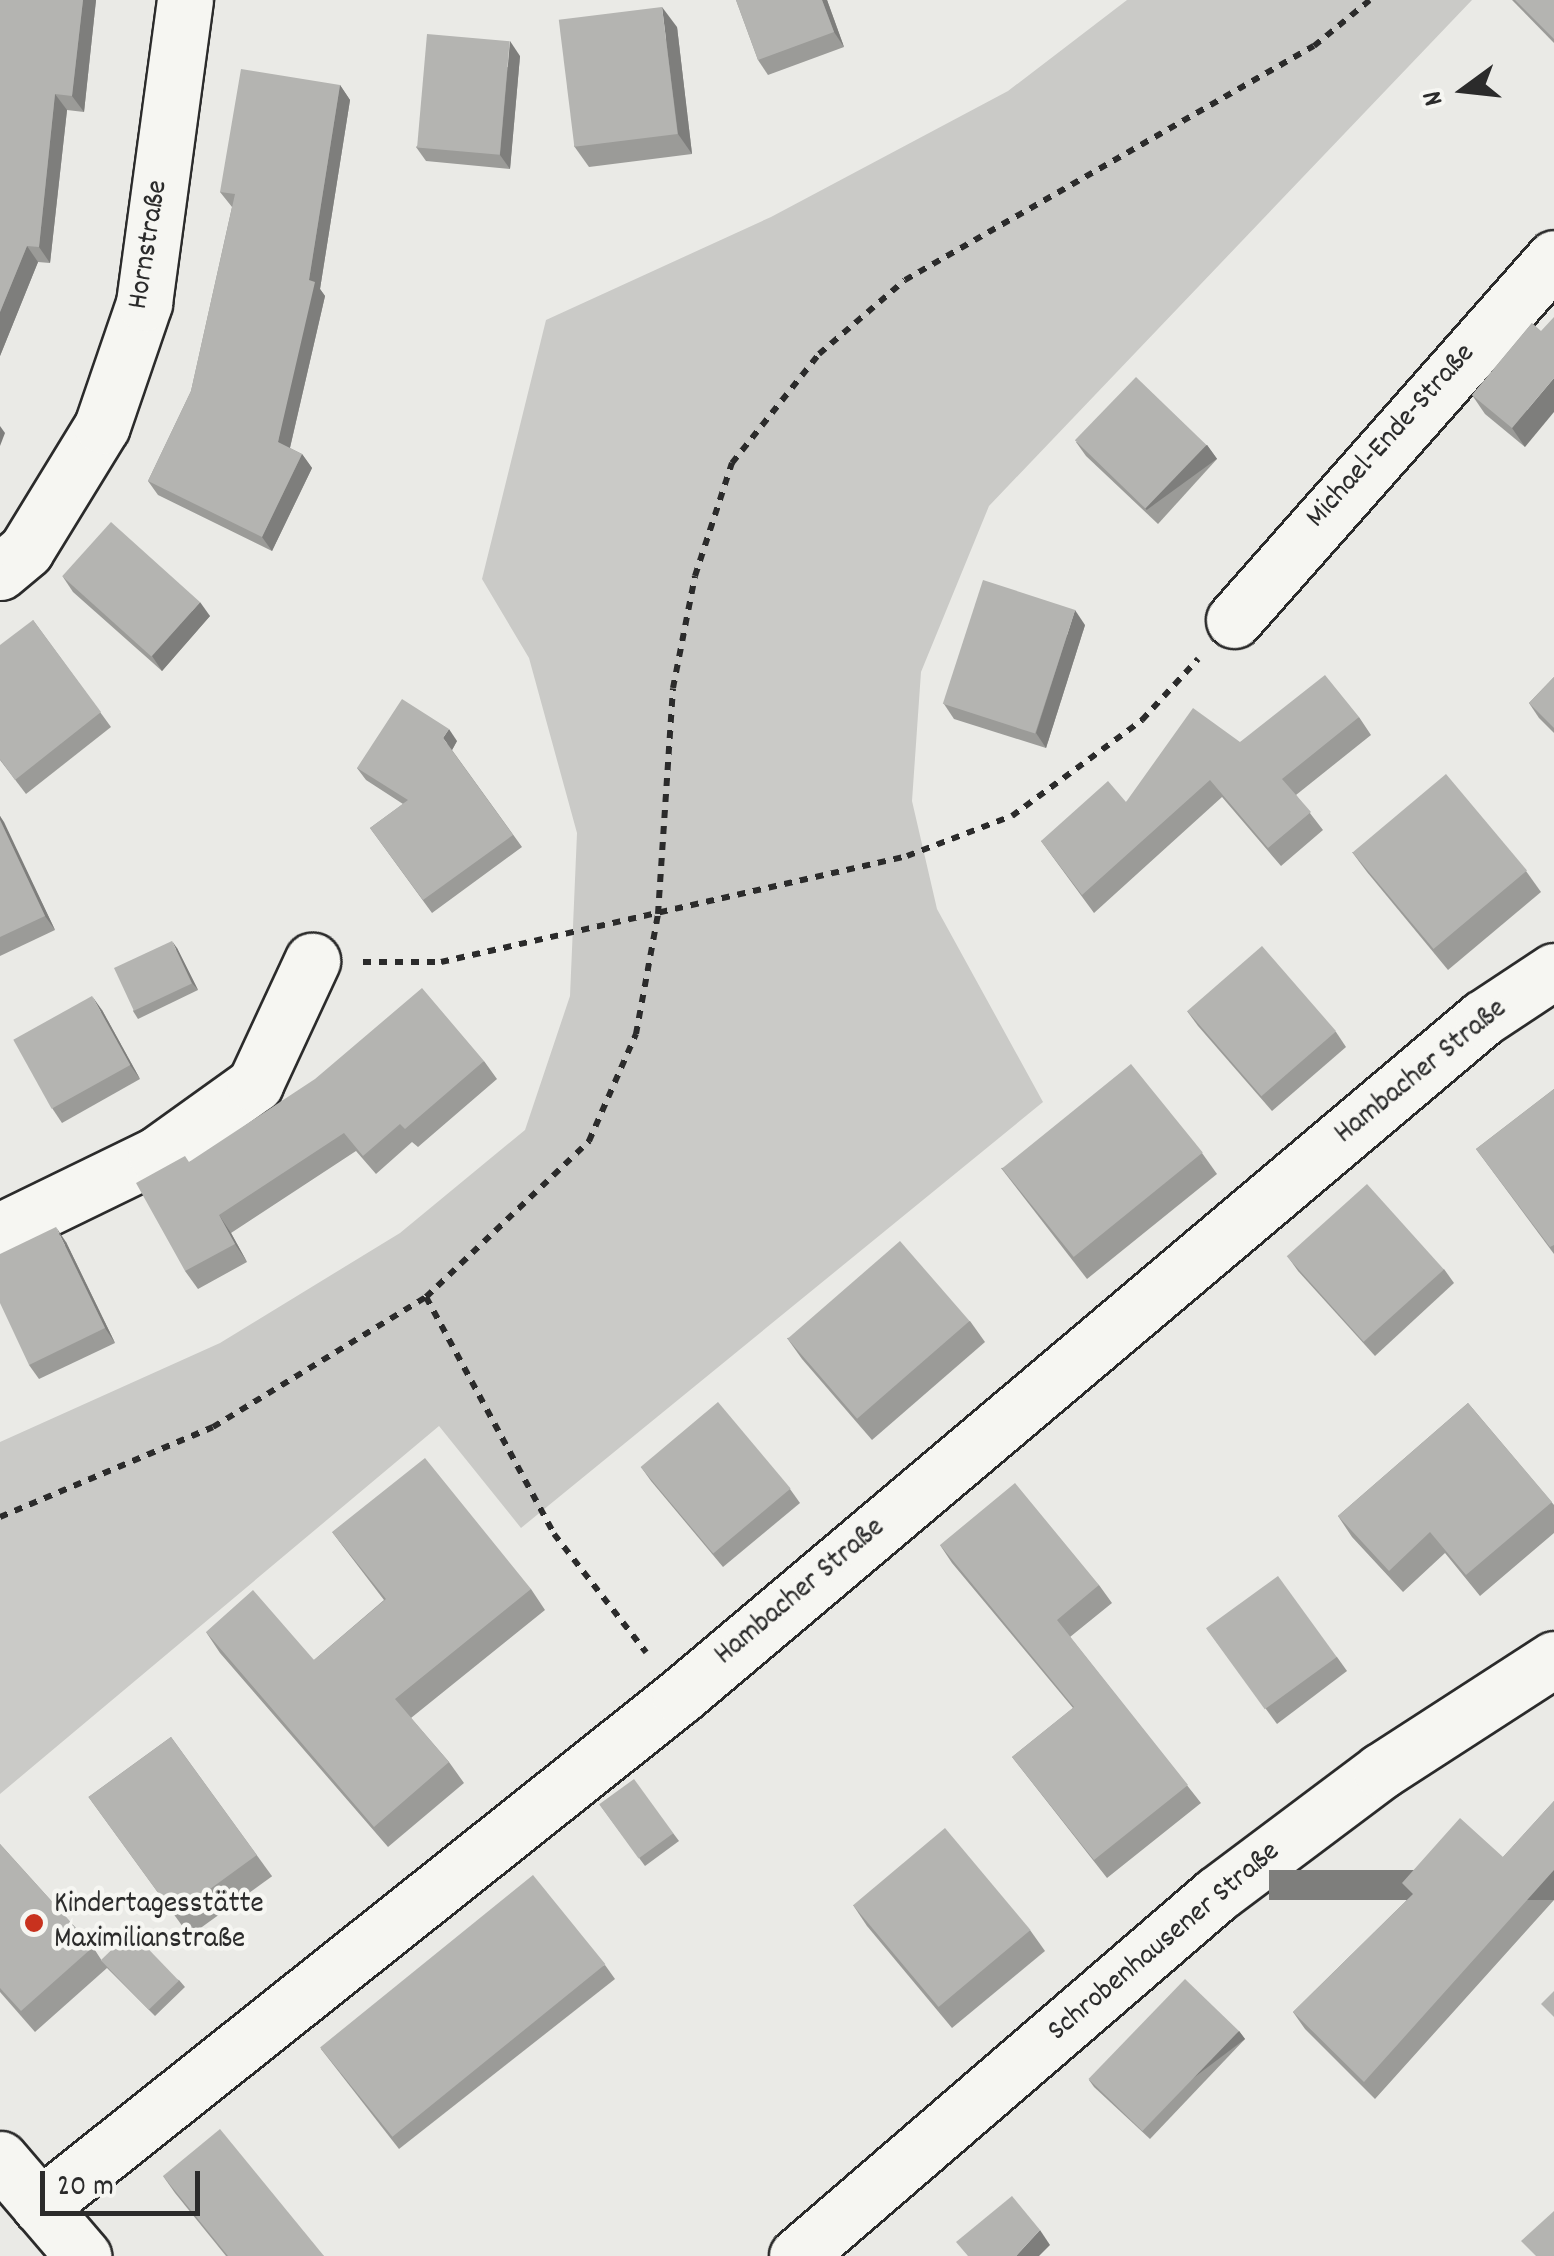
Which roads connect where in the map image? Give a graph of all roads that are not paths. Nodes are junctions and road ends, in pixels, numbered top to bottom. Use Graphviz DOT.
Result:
graph roads {
  1 [pos="185,0"];
  2 [pos="1554,258"];
  3 [pos="0,572"];
  4 [pos="1234,620"];
  5 [pos="312,961"];
  6 [pos="1551,980"];
  7 [pos="0,1231"];
  8 [pos="1554,1658"];
  9 [pos="0,2159"];
  10 [pos="40,2206"];
  11 [pos="83,2256"];
  12 [pos="797,2256"];
  1 -- 3 [label="street, Hornstraße"];
  2 -- 4 [label="street, Michael-Ende-Straße"];
  5 -- 7 [label="street"];
  6 -- 10 [label="street, Hambacher Straße"];
  8 -- 12 [label="street, Schrobenhausener Straße"];
  9 -- 10 [label="street"];
  10 -- 11 [label="street"];
}
